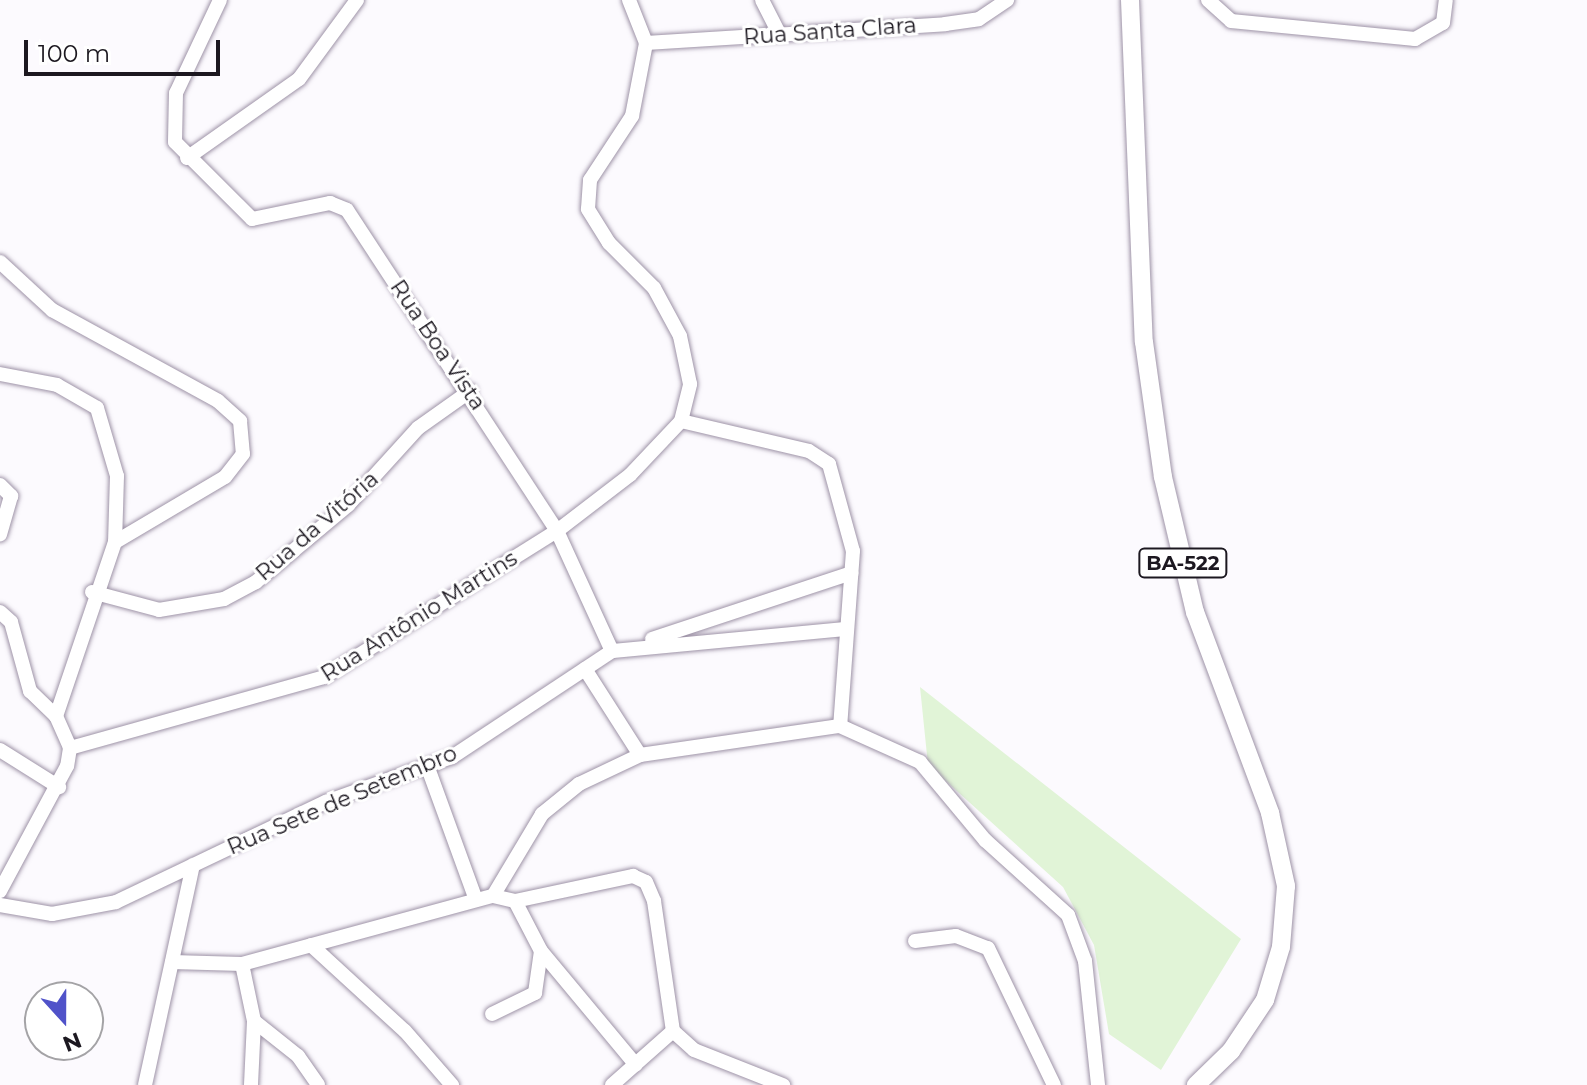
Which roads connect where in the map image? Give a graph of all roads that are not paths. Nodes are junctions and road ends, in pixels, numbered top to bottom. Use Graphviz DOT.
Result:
graph roads {
  1 [pos="220,0"];
  2 [pos="357,0"];
  3 [pos="629,0"];
  4 [pos="762,0"];
  5 [pos="1007,0"];
  6 [pos="1130,0"];
  7 [pos="1208,0"];
  8 [pos="1446,0"];
  9 [pos="779,33"];
  10 [pos="646,43"];
  11 [pos="187,158"];
  12 [pos="0,262"];
  13 [pos="0,374"];
  14 [pos="470,391"];
  15 [pos="681,421"];
  16 [pos="0,485"];
  17 [pos="557,531"];
  18 [pos="0,534"];
  19 [pos="115,542"];
  20 [pos="851,573"];
  21 [pos="92,592"];
  22 [pos="0,612"];
  23 [pos="846,629"];
  24 [pos="637,645"];
  25 [pos="612,651"];
  26 [pos="585,669"];
  27 [pos="56,716"];
  28 [pos="840,726"];
  29 [pos="70,748"];
  30 [pos="0,750"];
  31 [pos="640,755"];
  32 [pos="428,768"];
  33 [pos="59,787"];
  34 [pos="193,865"];
  35 [pos="0,891"];
  36 [pos="493,896"];
  37 [pos="476,900"];
  38 [pos="515,901"];
  39 [pos="0,905"];
  40 [pos="915,941"];
  41 [pos="311,945"];
  42 [pos="541,951"];
  43 [pos="172,962"];
  44 [pos="242,964"];
  45 [pos="492,1014"];
  46 [pos="254,1021"];
  47 [pos="673,1031"];
  48 [pos="636,1065"];
  49 [pos="1200,1084"];
  50 [pos="145,1085"];
  51 [pos="251,1085"];
  52 [pos="318,1085"];
  53 [pos="452,1085"];
  54 [pos="612,1085"];
  55 [pos="783,1085"];
  56 [pos="1054,1085"];
  57 [pos="1098,1085"];
  1 -- 11 [label="street"];
  2 -- 11 [label="street"];
  3 -- 10 [label="street"];
  4 -- 9 [label="street"];
  5 -- 9 [label="street, Rua Santa Clara"];
  6 -- 49 [label="main road, BA-522"];
  7 -- 8 [label="street"];
  9 -- 10 [label="street, Rua Santa Clara"];
  10 -- 15 [label="street"];
  11 -- 14 [label="street, Rua Boa Vista"];
  12 -- 19 [label="street"];
  13 -- 19 [label="street"];
  14 -- 17 [label="street, Rua Boa Vista"];
  14 -- 21 [label="street, Rua da Vitória"];
  15 -- 17 [label="street, Rua Antônio Martins"];
  15 -- 20 [label="street"];
  16 -- 18 [label="street"];
  17 -- 25 [label="street, Rua Boa Vista"];
  17 -- 29 [label="street, Rua Antônio Martins"];
  19 -- 21 [label="street"];
  20 -- 23 [label="street"];
  20 -- 24 [label="street"];
  21 -- 27 [label="street"];
  22 -- 27 [label="street"];
  23 -- 24 [label="street, Rua Sete de Setembro"];
  23 -- 28 [label="street"];
  24 -- 25 [label="street, Rua Sete de Setembro"];
  25 -- 26 [label="street, Rua Sete de Setembro"];
  26 -- 31 [label="street"];
  26 -- 32 [label="street, Rua Sete de Setembro"];
  27 -- 29 [label="street"];
  28 -- 31 [label="street"];
  28 -- 57 [label="street"];
  29 -- 33 [label="street"];
  30 -- 33 [label="street"];
  31 -- 36 [label="street"];
  32 -- 34 [label="street, Rua Sete de Setembro"];
  32 -- 37 [label="street"];
  33 -- 35 [label="street"];
  34 -- 39 [label="street, Rua Sete de Setembro"];
  34 -- 43 [label="street"];
  36 -- 37 [label="street"];
  36 -- 38 [label="street"];
  37 -- 41 [label="street"];
  38 -- 42 [label="street"];
  38 -- 47 [label="street"];
  40 -- 56 [label="street"];
  41 -- 44 [label="street"];
  41 -- 53 [label="street"];
  42 -- 45 [label="street"];
  42 -- 48 [label="street"];
  43 -- 44 [label="street"];
  43 -- 50 [label="street"];
  44 -- 46 [label="street"];
  46 -- 51 [label="street"];
  46 -- 52 [label="street"];
  47 -- 48 [label="street"];
  47 -- 55 [label="street"];
  48 -- 54 [label="street"];
}
